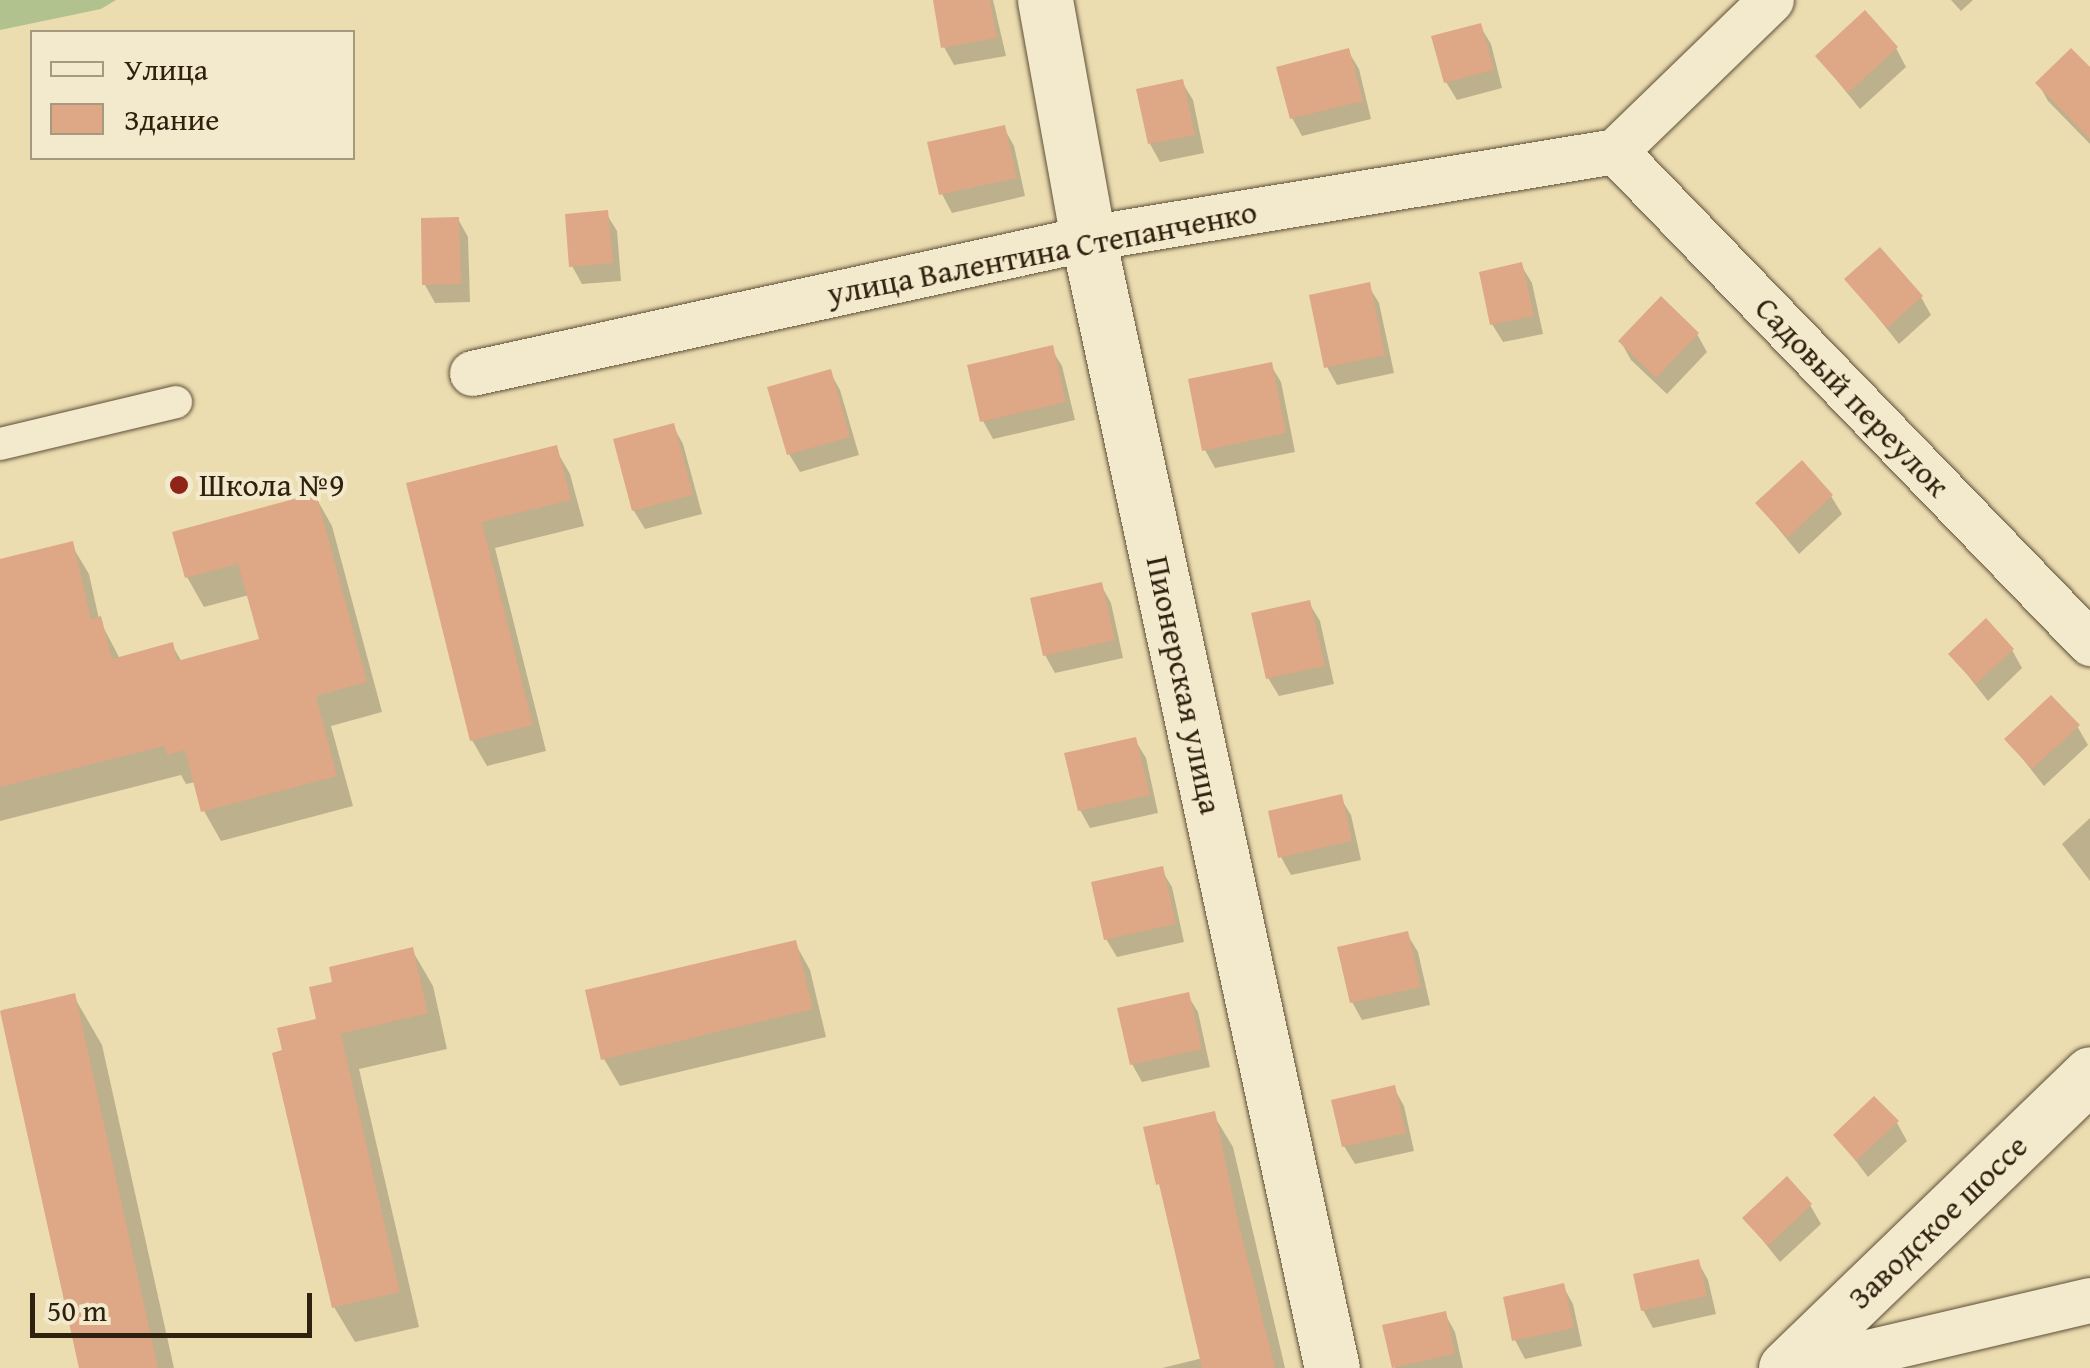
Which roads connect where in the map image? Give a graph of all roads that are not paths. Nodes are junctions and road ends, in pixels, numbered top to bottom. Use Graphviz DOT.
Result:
graph roads {
  1 [pos="1045,0"];
  2 [pos="1771,0"];
  3 [pos="1614,151"];
  4 [pos="1088,238"];
  5 [pos="472,373"];
  6 [pos="176,402"];
  7 [pos="0,444"];
  8 [pos="2090,643"];
  9 [pos="2090,1074"];
  10 [pos="1864,1294"];
  11 [pos="2090,1300"];
  12 [pos="1876,1359"];
  13 [pos="1332,1368"];
  14 [pos="1786,1368"];
  15 [pos="1800,1368"];
  1 -- 4 [label="street, Пионерская улица"];
  2 -- 3 [label="street"];
  3 -- 4 [label="street, улица Валентина Степанченко"];
  3 -- 8 [label="street, Садовый переулок"];
  4 -- 5 [label="street, улица Валентина Степанченко"];
  4 -- 13 [label="street, Пионерская улица"];
  6 -- 7 [label="street"];
  9 -- 10 [label="street, Заводское шоссе"];
  10 -- 12 [label="street"];
  10 -- 14 [label="street, Заводское шоссе"];
  11 -- 12 [label="street"];
  12 -- 15 [label="street"];
}
